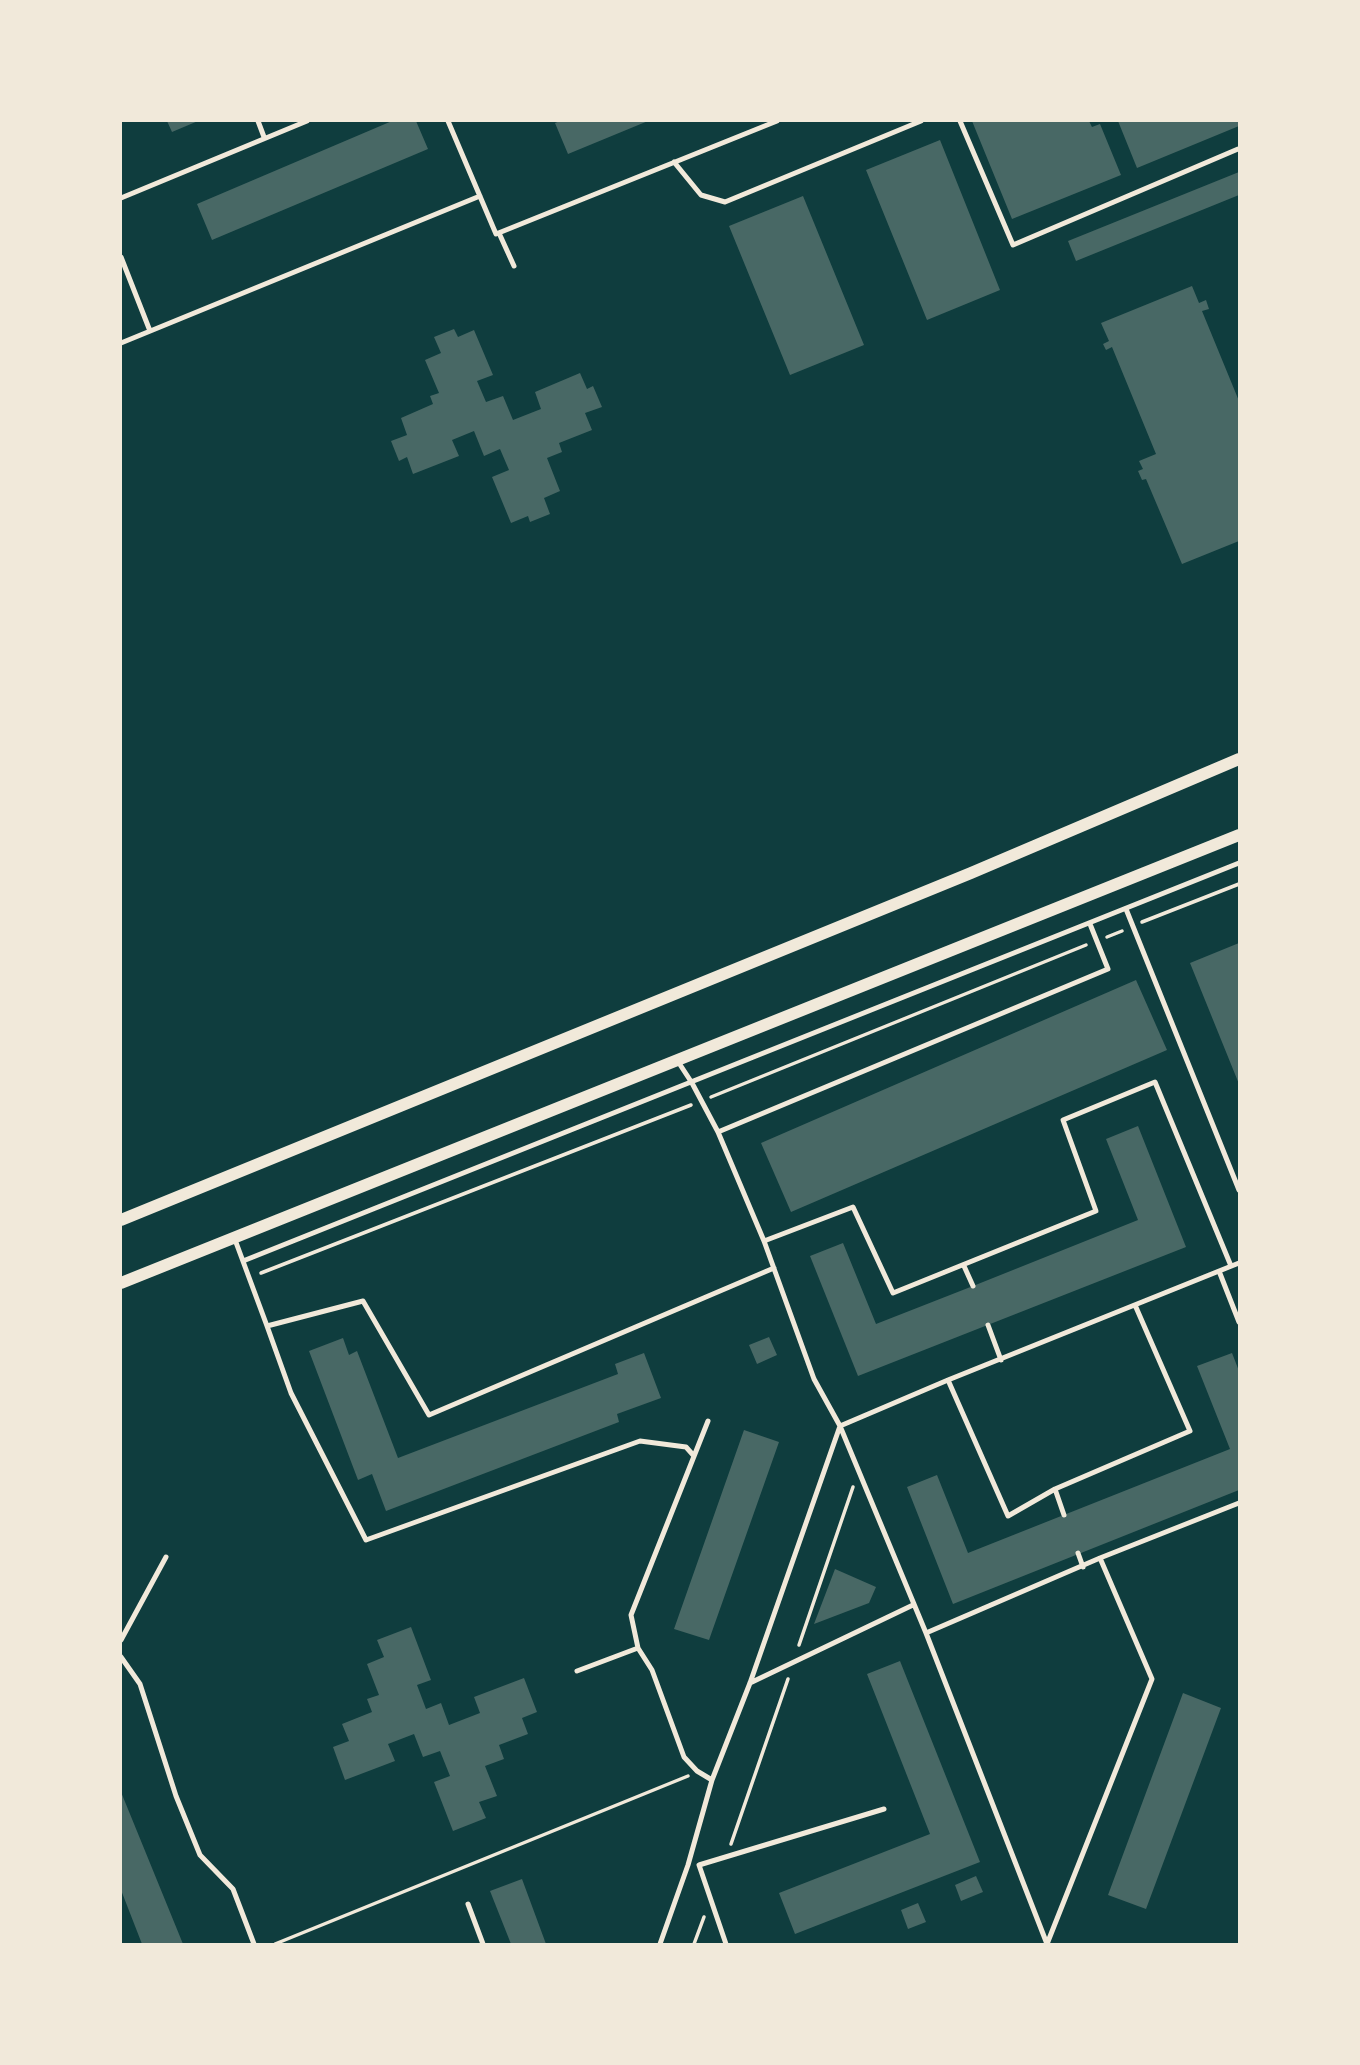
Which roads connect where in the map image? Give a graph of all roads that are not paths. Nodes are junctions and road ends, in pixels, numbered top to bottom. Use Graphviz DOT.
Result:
graph roads {
  1 [pos="258,121"];
  2 [pos="307,121"];
  3 [pos="449,121"];
  4 [pos="777,121"];
  5 [pos="921,121"];
  6 [pos="960,121"];
  7 [pos="264,137"];
  8 [pos="1238,149"];
  9 [pos="674,162"];
  10 [pos="480,196"];
  11 [pos="121,198"];
  12 [pos="499,233"];
  13 [pos="121,257"];
  14 [pos="514,266"];
  15 [pos="150,331"];
  16 [pos="121,343"];
  17 [pos="1239,759"];
  18 [pos="1239,835"];
  19 [pos="1239,863"];
  20 [pos="1126,909"];
  21 [pos="1090,924"];
  22 [pos="677,1060"];
  23 [pos="692,1083"];
  24 [pos="718,1132"];
  25 [pos="1239,1190"];
  26 [pos="121,1220"];
  27 [pos="234,1237"];
  28 [pos="764,1241"];
  29 [pos="243,1261"];
  30 [pos="1239,1263"];
  31 [pos="964,1266"];
  32 [pos="1231,1266"];
  33 [pos="774,1268"];
  34 [pos="1219,1271"];
  35 [pos="121,1283"];
  36 [pos="972,1286"];
  37 [pos="1135,1305"];
  38 [pos="1239,1322"];
  39 [pos="988,1325"];
  40 [pos="267,1326"];
  41 [pos="1001,1360"];
  42 [pos="948,1380"];
  43 [pos="708,1421"];
  44 [pos="840,1426"];
  45 [pos="694,1456"];
  46 [pos="1055,1489"];
  47 [pos="1239,1503"];
  48 [pos="1064,1515"];
  49 [pos="1078,1553"];
  50 [pos="166,1558"];
  51 [pos="1100,1558"];
  52 [pos="1083,1567"];
  53 [pos="913,1605"];
  54 [pos="926,1633"];
  55 [pos="121,1640"];
  56 [pos="638,1648"];
  57 [pos="121,1657"];
  58 [pos="577,1671"];
  59 [pos="750,1683"];
  60 [pos="712,1780"];
  61 [pos="884,1809"];
  62 [pos="688,1865"];
  63 [pos="699,1865"];
  64 [pos="468,1904"];
  65 [pos="254,1944"];
  66 [pos="483,1944"];
  67 [pos="660,1944"];
  68 [pos="726,1944"];
  1 -- 7 [label="lane"];
  2 -- 7 [label="lane"];
  3 -- 10 [label="lane"];
  4 -- 9 [label="lane"];
  5 -- 9 [label="lane"];
  6 -- 8 [label="lane"];
  7 -- 11 [label="lane"];
  9 -- 12 [label="lane"];
  10 -- 12 [label="lane"];
  10 -- 15 [label="lane"];
  12 -- 14 [label="lane"];
  13 -- 15 [label="lane"];
  15 -- 16 [label="lane"];
  17 -- 26 [label="street"];
  18 -- 22 [label="street"];
  19 -- 20 [label="lane"];
  20 -- 21 [label="lane"];
  20 -- 25 [label="lane"];
  21 -- 23 [label="lane"];
  21 -- 24 [label="lane"];
  22 -- 23 [label="lane"];
  22 -- 27 [label="street"];
  23 -- 24 [label="lane"];
  23 -- 29 [label="lane"];
  24 -- 28 [label="lane"];
  27 -- 29 [label="lane"];
  27 -- 35 [label="street"];
  28 -- 31 [label="lane"];
  28 -- 33 [label="lane"];
  29 -- 40 [label="lane"];
  30 -- 32 [label="lane"];
  31 -- 32 [label="lane"];
  31 -- 36 [label="lane"];
  32 -- 34 [label="lane"];
  33 -- 40 [label="lane"];
  33 -- 44 [label="lane"];
  34 -- 37 [label="lane"];
  34 -- 38 [label="lane"];
  37 -- 41 [label="lane"];
  37 -- 46 [label="lane"];
  39 -- 41 [label="lane"];
  40 -- 45 [label="lane"];
  41 -- 42 [label="lane"];
  42 -- 44 [label="lane"];
  42 -- 46 [label="lane"];
  43 -- 45 [label="lane"];
  44 -- 53 [label="lane"];
  44 -- 59 [label="lane"];
  45 -- 56 [label="lane"];
  46 -- 48 [label="lane"];
  47 -- 51 [label="lane"];
  49 -- 52 [label="lane"];
  50 -- 55 [label="lane"];
  51 -- 52 [label="lane"];
  51 -- 54 [label="lane"];
  52 -- 54 [label="lane"];
  53 -- 54 [label="lane"];
  53 -- 59 [label="lane"];
  56 -- 58 [label="lane"];
  56 -- 60 [label="lane"];
  57 -- 65 [label="lane"];
  59 -- 60 [label="lane"];
  60 -- 62 [label="lane"];
  61 -- 63 [label="lane"];
  62 -- 63 [label="lane"];
  62 -- 67 [label="lane"];
  63 -- 68 [label="lane"];
  64 -- 66 [label="lane"];
}
